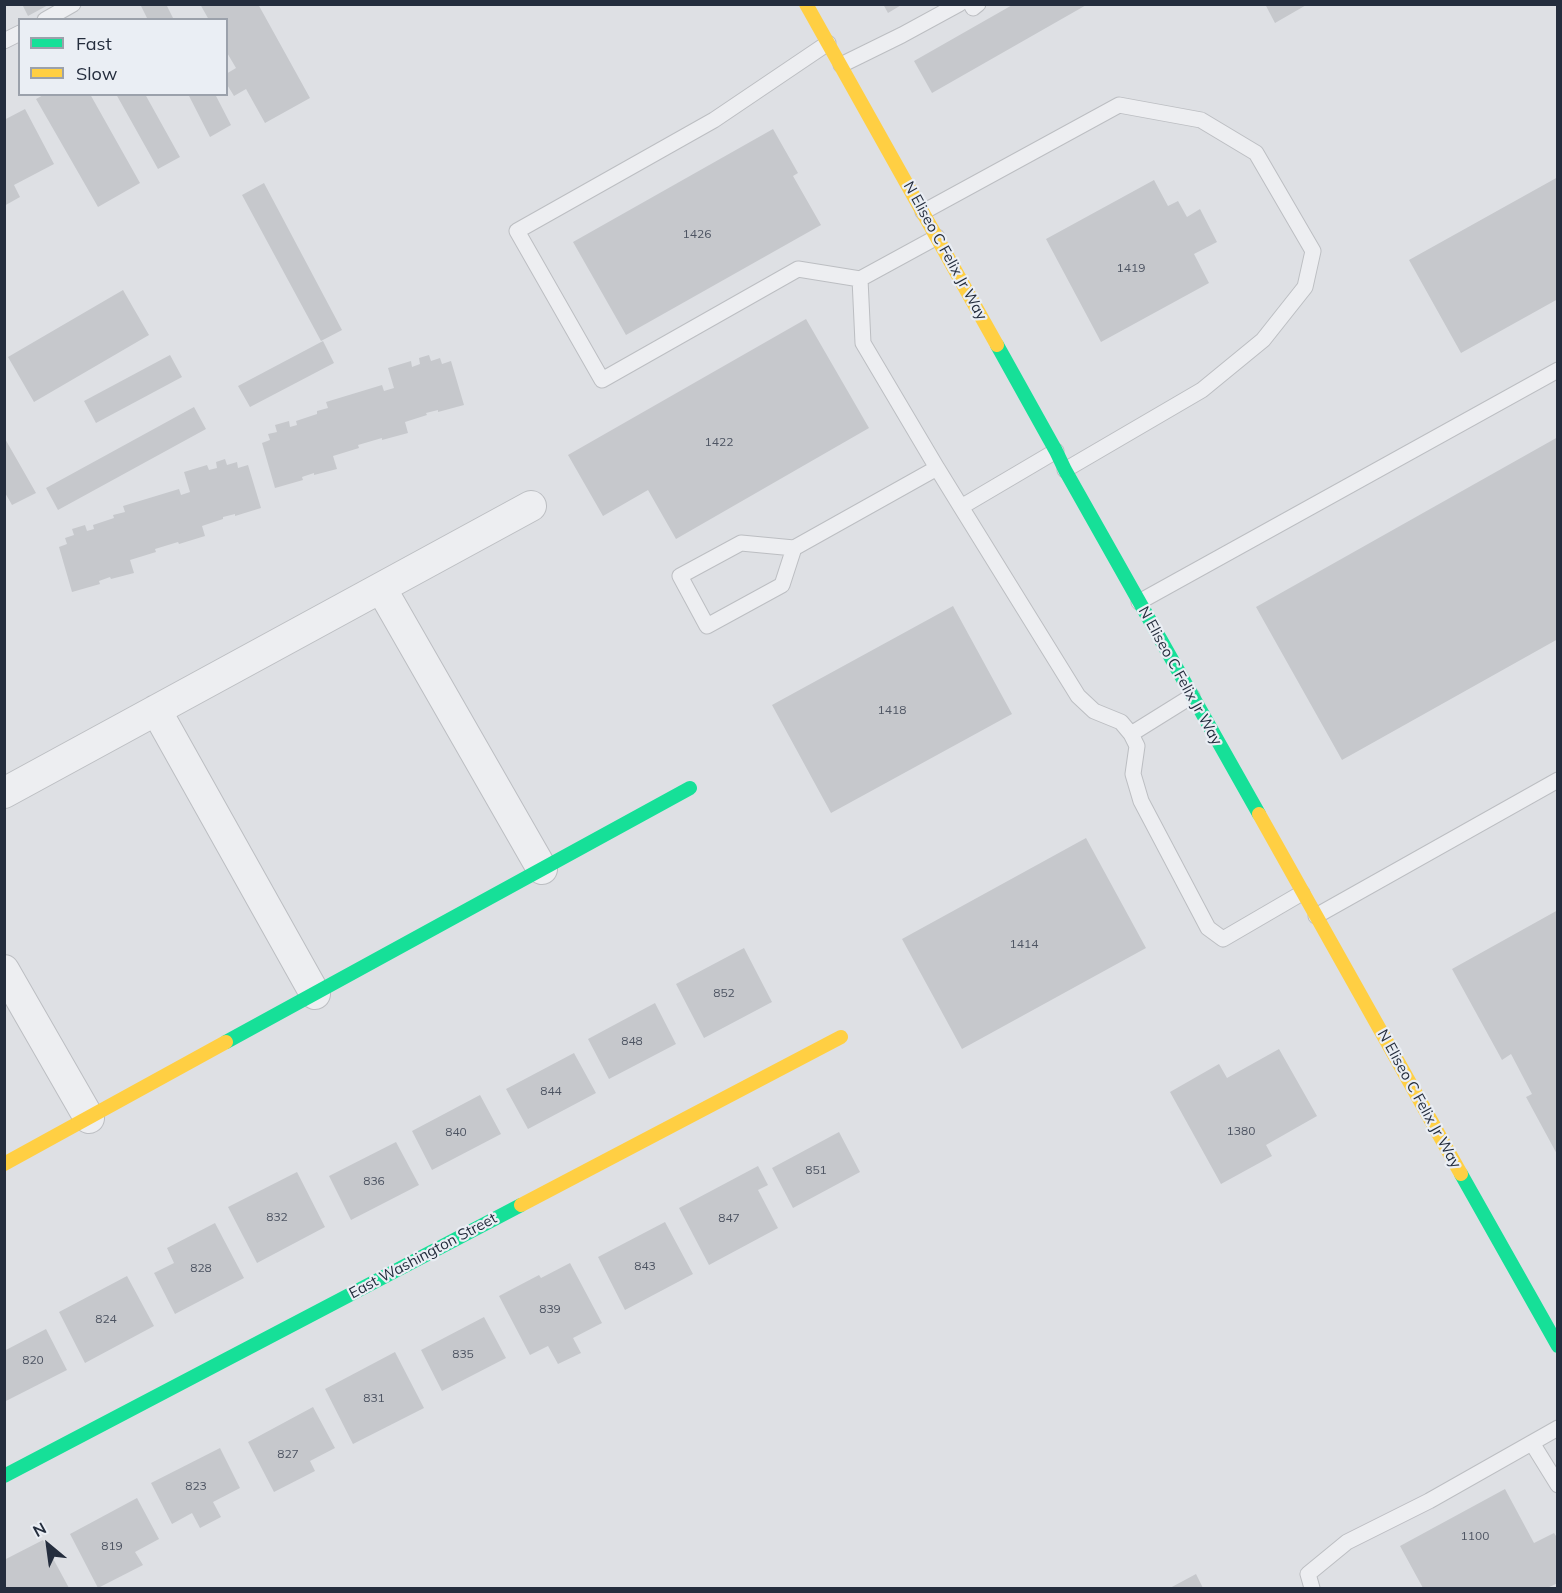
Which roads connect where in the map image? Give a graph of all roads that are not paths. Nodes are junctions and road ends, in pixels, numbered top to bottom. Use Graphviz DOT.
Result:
graph roads {
  1 [pos="73,4"];
  2 [pos="806,4"];
  3 [pos="959,4"];
  4 [pos="971,4"];
  5 [pos="978,4"];
  6 [pos="48,18"];
  7 [pos="18,34"];
  8 [pos="4,41"];
  9 [pos="828,44"];
  10 [pos="841,65"];
  11 [pos="923,212"];
  12 [pos="937,237"];
  13 [pos="860,279"];
  14 [pos="1557,370"];
  15 [pos="1056,452"];
  16 [pos="937,468"];
  17 [pos="1065,470"];
  18 [pos="531,506"];
  19 [pos="961,507"];
  20 [pos="794,548"];
  21 [pos="381,588"];
  22 [pos="1139,602"];
  23 [pos="1192,696"];
  24 [pos="156,710"];
  25 [pos="1131,734"];
  26 [pos="1557,780"];
  27 [pos="690,788"];
  28 [pos="4,793"];
  29 [pos="542,869"];
  30 [pos="1302,893"];
  31 [pos="1316,916"];
  32 [pos="4,970"];
  33 [pos="315,994"];
  34 [pos="841,1037"];
  35 [pos="88,1118"];
  36 [pos="4,1164"];
  37 [pos="1557,1346"];
  38 [pos="1557,1428"];
  39 [pos="1532,1443"];
  40 [pos="4,1476"];
  41 [pos="1557,1485"];
  42 [pos="1312,1588"];
  1 -- 6 [label="lane"];
  2 -- 9 [label="street, N Eliseo C Felix Jr Way"];
  3 -- 10 [label="lane"];
  4 -- 5 [label="lane"];
  7 -- 8 [label="lane"];
  9 -- 10 [label="street, N Eliseo C Felix Jr Way"];
  9 -- 13 [label="lane"];
  10 -- 11 [label="street, N Eliseo C Felix Jr Way"];
  11 -- 12 [label="street, N Eliseo C Felix Jr Way"];
  11 -- 17 [label="lane"];
  12 -- 13 [label="lane"];
  12 -- 15 [label="street, N Eliseo C Felix Jr Way"];
  13 -- 16 [label="lane"];
  14 -- 22 [label="lane"];
  15 -- 17 [label="street, N Eliseo C Felix Jr Way"];
  15 -- 19 [label="lane"];
  16 -- 19 [label="lane"];
  16 -- 20 [label="lane"];
  17 -- 22 [label="street, N Eliseo C Felix Jr Way"];
  18 -- 21 [label="street"];
  19 -- 25 [label="lane"];
  20 -- 20 [label="lane"];
  21 -- 24 [label="street"];
  21 -- 29 [label="street"];
  22 -- 23 [label="street, N Eliseo C Felix Jr Way"];
  23 -- 25 [label="lane"];
  23 -- 30 [label="street, N Eliseo C Felix Jr Way"];
  24 -- 28 [label="street"];
  24 -- 33 [label="street"];
  25 -- 30 [label="lane"];
  26 -- 31 [label="lane"];
  27 -- 29 [label="street"];
  29 -- 33 [label="street"];
  30 -- 31 [label="street, N Eliseo C Felix Jr Way"];
  31 -- 37 [label="street, N Eliseo C Felix Jr Way"];
  32 -- 35 [label="street"];
  33 -- 35 [label="street"];
  34 -- 40 [label="street, East Washington Street"];
  35 -- 36 [label="street"];
  38 -- 39 [label="lane"];
  39 -- 41 [label="lane"];
  39 -- 42 [label="lane"];
}
